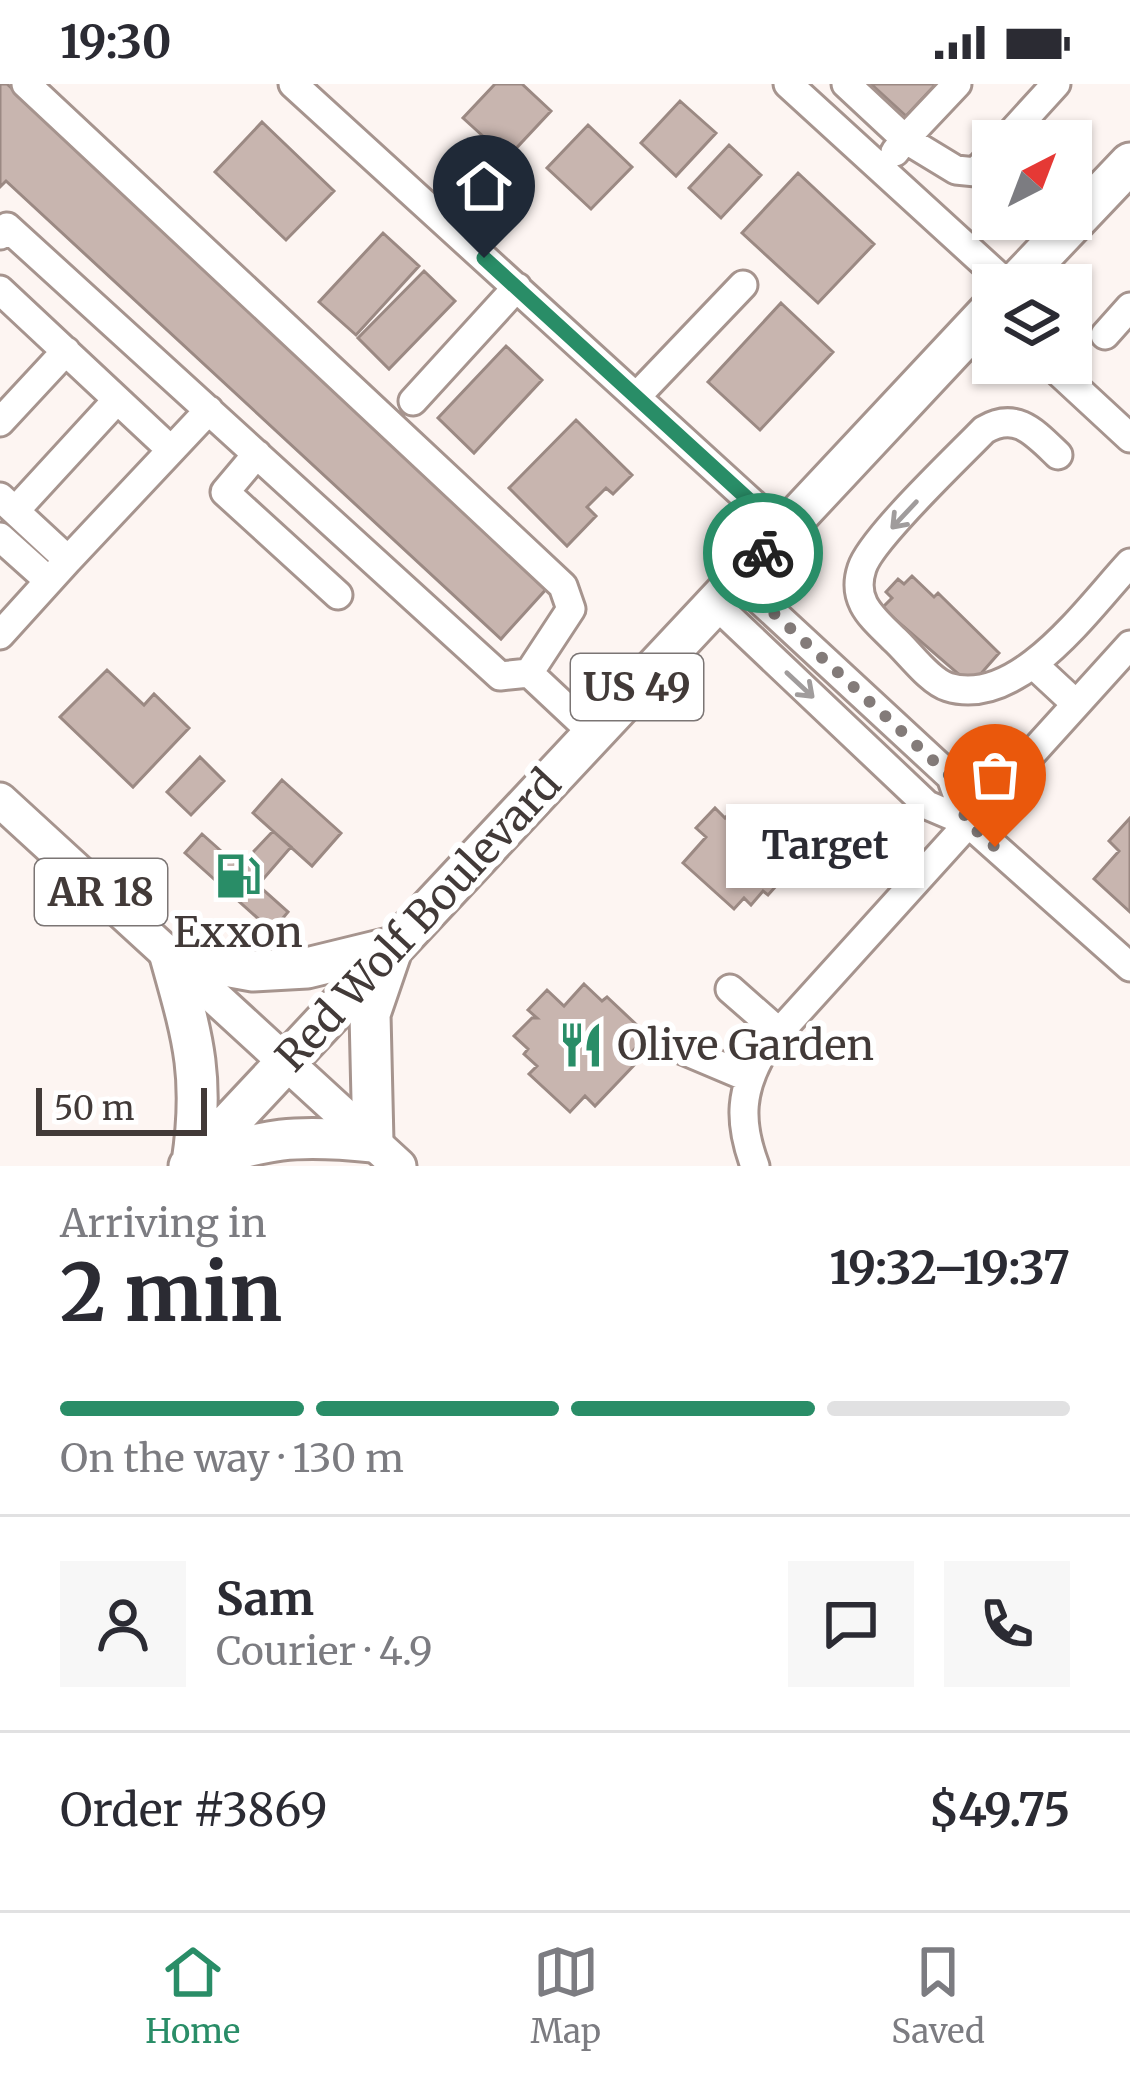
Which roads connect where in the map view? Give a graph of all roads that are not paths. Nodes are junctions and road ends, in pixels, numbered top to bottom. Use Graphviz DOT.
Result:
graph roads {
  1 [pos="26,84"];
  2 [pos="293,84"];
  3 [pos="788,84"];
  4 [pos="846,84"];
  5 [pos="956,84"];
  6 [pos="1056,84"];
  7 [pos="1023,120"];
  8 [pos="905,140"];
  9 [pos="1130,163"];
  10 [pos="881,168"];
  11 [pos="972,172"];
  12 [pos="0,235"];
  13 [pos="1034,264"];
  14 [pos="972,269"];
  15 [pos="743,285"];
  16 [pos="517,287"];
  17 [pos="1130,307"];
  18 [pos="6,309"];
  19 [pos="972,330"];
  20 [pos="1105,334"];
  21 [pos="66,351"];
  22 [pos="1072,384"];
  23 [pos="636,397"];
  24 [pos="118,400"];
  25 [pos="413,401"];
  26 [pos="208,410"];
  27 [pos="0,422"];
  28 [pos="1130,438"];
  29 [pos="171,450"];
  30 [pos="257,454"];
  31 [pos="1058,455"];
  32 [pos="8,504"];
  33 [pos="784,532"];
  34 [pos="0,537"];
  35 [pos="68,560"];
  36 [pos="1130,563"];
  37 [pos="49,581"];
  38 [pos="726,592"];
  39 [pos="338,595"];
  40 [pos="0,634"];
  41 [pos="1130,645"];
  42 [pos="1034,665"];
  43 [pos="529,673"];
  44 [pos="1076,704"];
  45 [pos="594,734"];
  46 [pos="0,800"];
  47 [pos="967,822"];
  48 [pos="868,839"];
  49 [pos="914,881"];
  50 [pos="393,947"];
  51 [pos="170,956"];
  52 [pos="1130,967"];
  53 [pos="730,988"];
  54 [pos="779,1032"];
  55 [pos="683,1051"];
  56 [pos="285,1062"];
  57 [pos="746,1078"];
  58 [pos="386,1154"];
  59 [pos="191,1164"];
  60 [pos="754,1166"];
  1 -- 43 [label="street"];
  2 -- 16 [label="street"];
  3 -- 10 [label="street"];
  4 -- 8 [label="street"];
  5 -- 8 [label="street"];
  6 -- 7 [label="street"];
  8 -- 10 [label="street"];
  8 -- 11 [label="street"];
  9 -- 13 [label="highway, Red Wolf Boulevard / US 49"];
  10 -- 14 [label="street"];
  12 -- 26 [label="street"];
  15 -- 23 [label="street"];
  16 -- 23 [label="street"];
  16 -- 25 [label="street"];
  17 -- 20 [label="street"];
  18 -- 21 [label="street"];
  19 -- 33 [label="highway, Red Wolf Boulevard / US 49"];
  21 -- 24 [label="street"];
  21 -- 27 [label="street"];
  22 -- 28 [label="street"];
  23 -- 33 [label="street"];
  24 -- 29 [label="street"];
  24 -- 32 [label="street"];
  26 -- 29 [label="street"];
  26 -- 30 [label="street"];
  29 -- 35 [label="street"];
  30 -- 39 [label="street"];
  30 -- 43 [label="street"];
  31 -- 42 [label="street, one-way"];
  32 -- 35 [label="street"];
  33 -- 38 [label="highway, Red Wolf Boulevard / US 49"];
  34 -- 37 [label="street"];
  35 -- 37 [label="street"];
  36 -- 42 [label="street"];
  37 -- 40 [label="street"];
  38 -- 45 [label="highway, Red Wolf Boulevard / US 49"];
  38 -- 47 [label="street"];
  41 -- 44 [label="street"];
  42 -- 44 [label="street"];
  43 -- 45 [label="street"];
  44 -- 47 [label="street"];
  45 -- 50 [label="highway, Red Wolf Boulevard / US 49"];
  46 -- 51 [label="main road, AR 18"];
  47 -- 49 [label="street"];
  47 -- 52 [label="street"];
  48 -- 49 [label="street"];
  49 -- 54 [label="street"];
  50 -- 51 [label="highway"];
  50 -- 56 [label="highway, Red Wolf Boulevard / US 49"];
  50 -- 58 [label="highway"];
  51 -- 56 [label="main road, AR 18"];
  51 -- 59 [label="highway"];
  53 -- 54 [label="street"];
  54 -- 57 [label="street"];
  55 -- 57 [label="street"];
  56 -- 58 [label="main road, AR 18"];
  56 -- 59 [label="highway, Red Wolf Boulevard / US 49"];
  57 -- 60 [label="street"];
  58 -- 59 [label="highway"];
}
